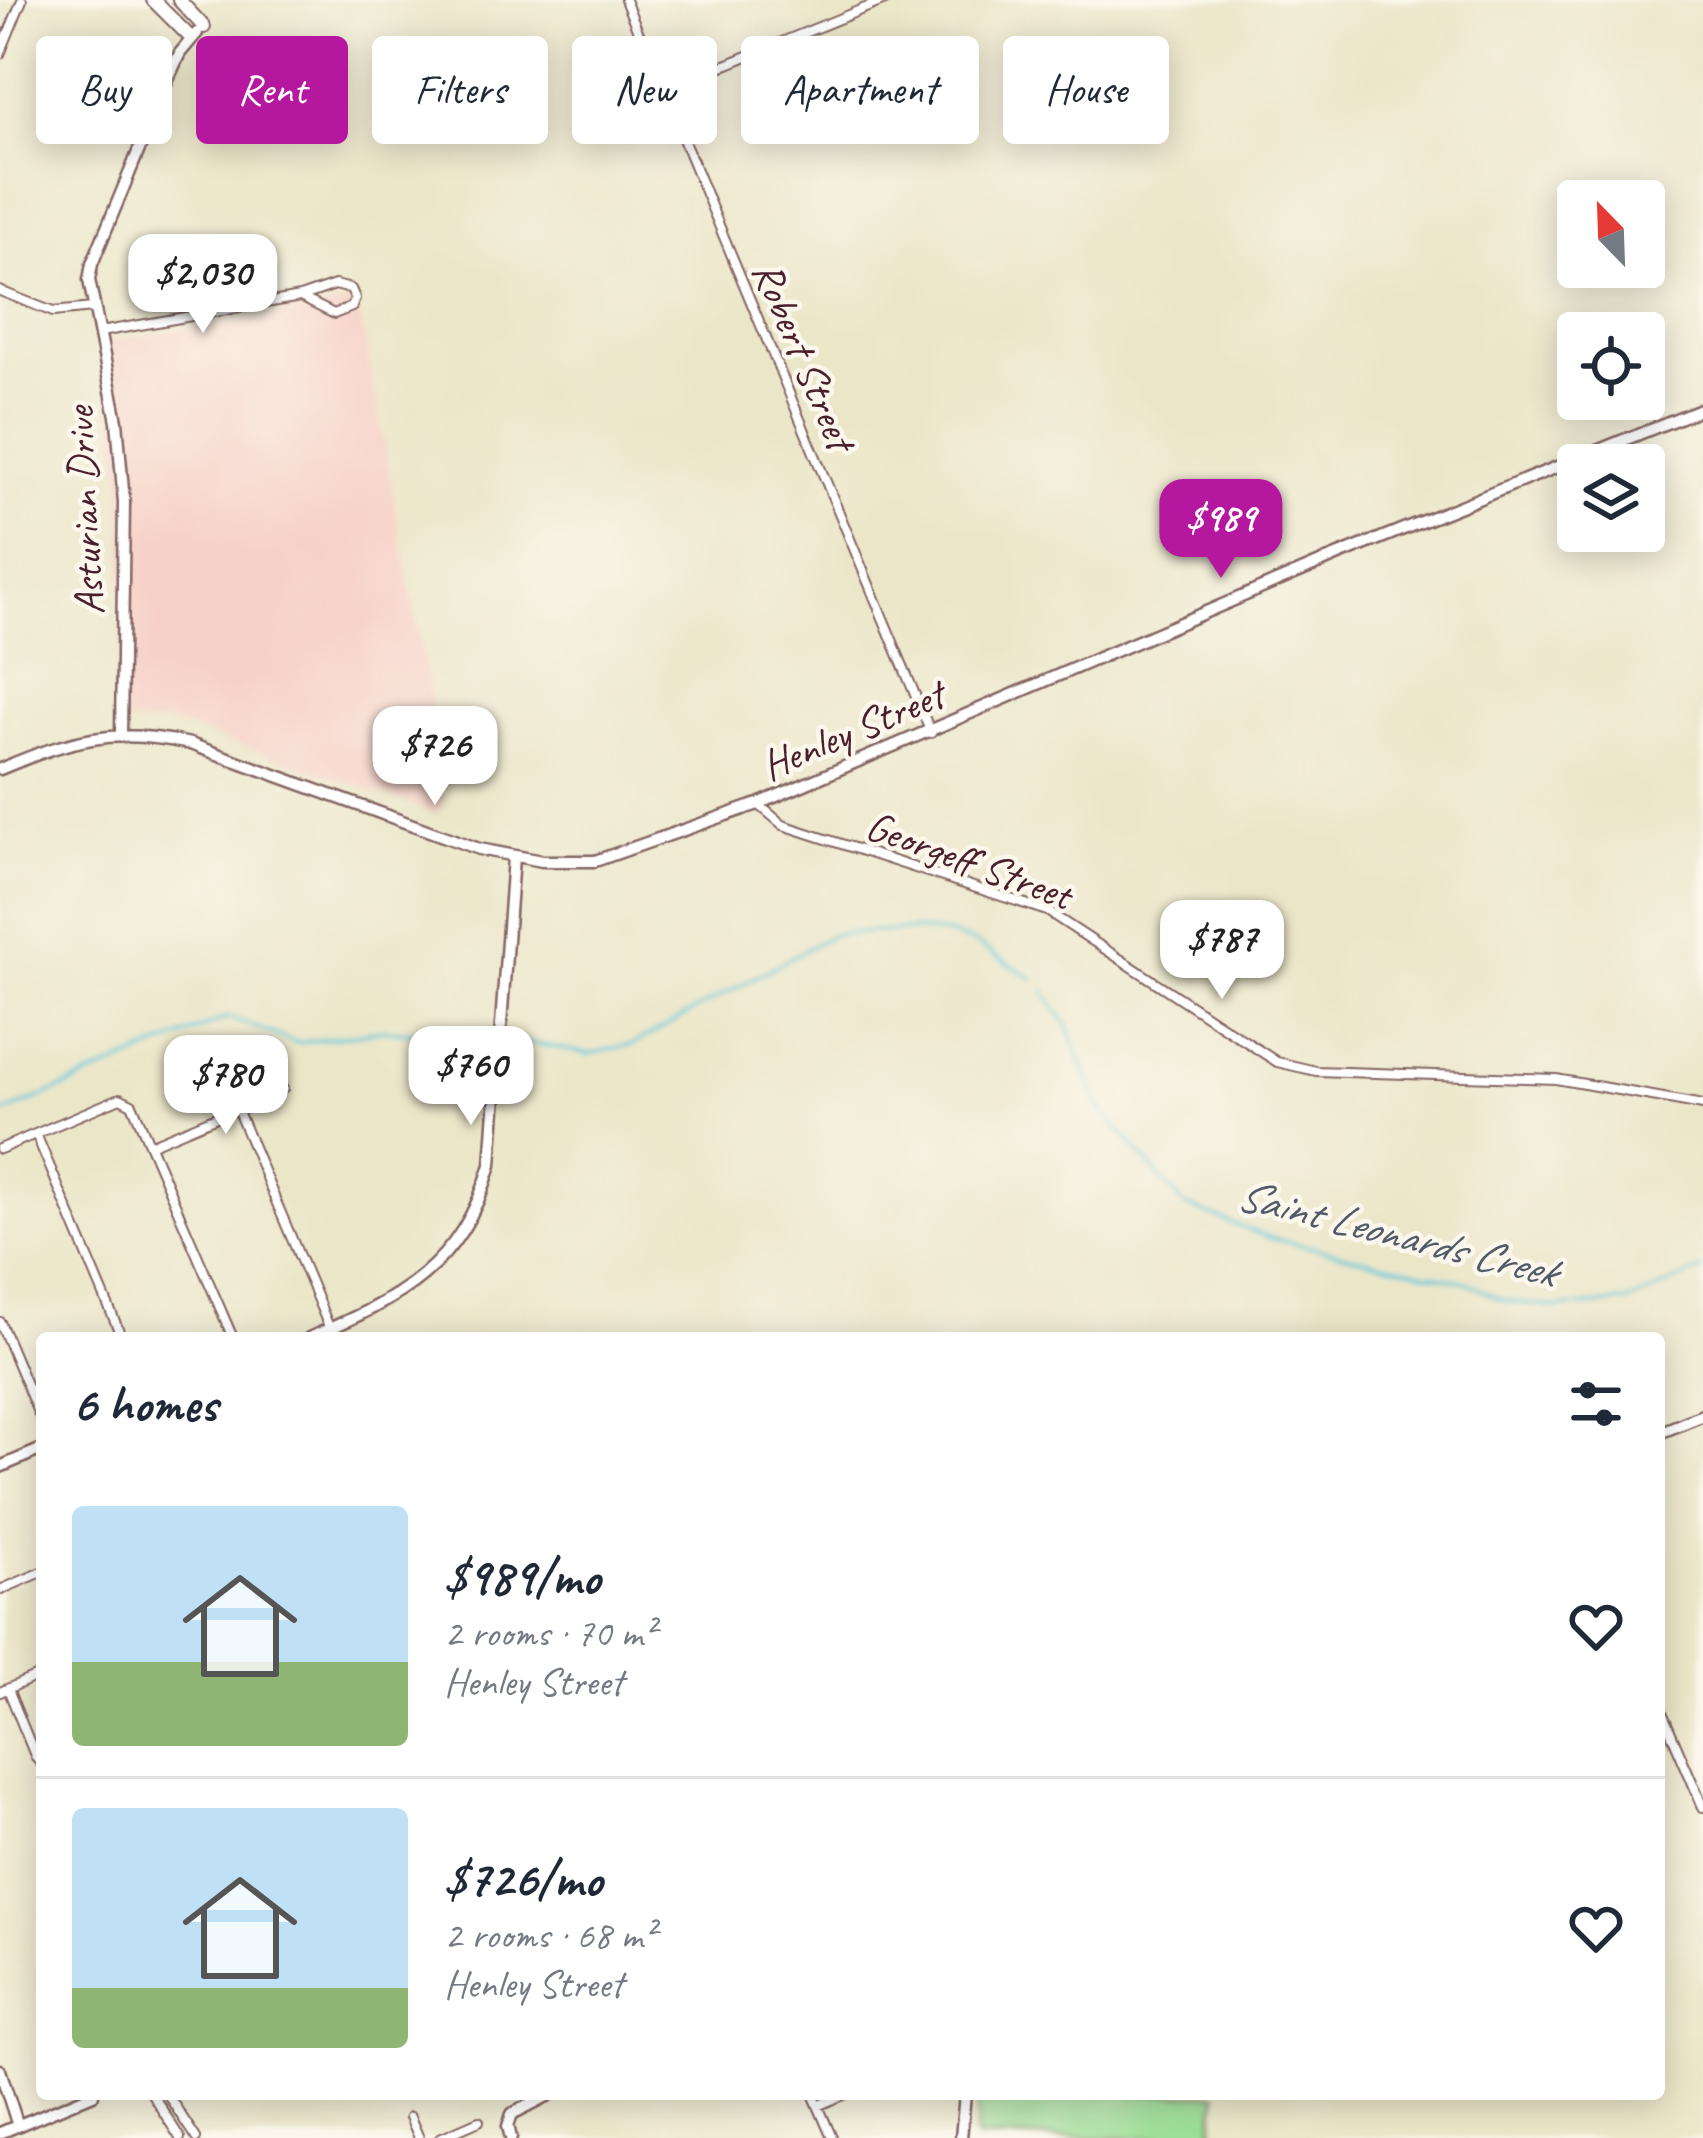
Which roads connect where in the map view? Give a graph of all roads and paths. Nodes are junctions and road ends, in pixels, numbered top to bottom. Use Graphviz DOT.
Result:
graph roads {
  1 [pos="22,0"];
  2 [pos="153,0"];
  3 [pos="179,0"];
  4 [pos="625,0"];
  5 [pos="885,0"];
  6 [pos="205,27"];
  7 [pos="640,36"];
  8 [pos="190,38"];
  9 [pos="3,41"];
  10 [pos="0,54"];
  11 [pos="717,68"];
  12 [pos="685,144"];
  13 [pos="0,291"];
  14 [pos="300,296"];
  15 [pos="93,308"];
  16 [pos="98,333"];
  17 [pos="1703,407"];
  18 [pos="931,733"];
  19 [pos="121,734"];
  20 [pos="0,769"];
  21 [pos="758,804"];
  22 [pos="513,857"];
  23 [pos="283,1089"];
  24 [pos="1703,1105"];
  25 [pos="237,1108"];
  26 [pos="36,1134"];
  27 [pos="152,1144"];
  28 [pos="0,1149"];
  29 [pos="0,1322"];
  30 [pos="330,1329"];
  31 [pos="119,1332"];
  32 [pos="230,1332"];
  33 [pos="323,1332"];
  34 [pos="36,1408"];
  35 [pos="1703,1415"];
  36 [pos="1665,1431"];
  37 [pos="36,1452"];
  38 [pos="0,1467"];
  39 [pos="36,1575"];
  40 [pos="0,1590"];
  41 [pos="36,1677"];
  42 [pos="4,1690"];
  43 [pos="1665,1719"];
  44 [pos="36,1758"];
  45 [pos="1703,1807"];
  46 [pos="0,2070"];
  47 [pos="79,2100"];
  48 [pos="156,2100"];
  49 [pos="171,2100"];
  50 [pos="539,2100"];
  51 [pos="816,2100"];
  52 [pos="832,2100"];
  53 [pos="964,2100"];
  54 [pos="818,2106"];
  55 [pos="410,2117"];
  56 [pos="479,2121"];
  57 [pos="17,2126"];
  58 [pos="0,2133"];
  59 [pos="181,2138"];
  60 [pos="196,2138"];
  61 [pos="419,2138"];
  62 [pos="440,2138"];
  63 [pos="511,2138"];
  64 [pos="832,2138"];
  65 [pos="961,2138"];
  1 -- 9 [label="street"];
  2 -- 8 [label="main road"];
  3 -- 6 [label="main road"];
  4 -- 7 [label="street, Robert Street"];
  5 -- 11 [label="street"];
  6 -- 8 [label="street, Asturian Drive"];
  8 -- 15 [label="street, Asturian Drive"];
  9 -- 10 [label="street"];
  12 -- 18 [label="street, Robert Street"];
  13 -- 15 [label="street"];
  14 -- 14 [label="street"];
  14 -- 16 [label="street"];
  15 -- 16 [label="street, Asturian Drive"];
  16 -- 19 [label="street, Asturian Drive"];
  17 -- 18 [label="street, Henley Street"];
  18 -- 21 [label="street, Henley Street"];
  19 -- 20 [label="street, Henley Street"];
  19 -- 22 [label="street, Henley Street"];
  21 -- 22 [label="street, Henley Street"];
  21 -- 24 [label="street, Georgeff Street"];
  22 -- 30 [label="street"];
  23 -- 25 [label="street"];
  25 -- 27 [label="street"];
  25 -- 30 [label="street"];
  26 -- 27 [label="street"];
  26 -- 28 [label="street"];
  26 -- 31 [label="street"];
  27 -- 32 [label="street"];
  29 -- 34 [label="street"];
  30 -- 33 [label="street"];
  35 -- 36 [label="street"];
  37 -- 38 [label="street"];
  39 -- 40 [label="street"];
  41 -- 42 [label="street"];
  42 -- 44 [label="street"];
  43 -- 45 [label="street"];
  46 -- 57 [label="street"];
  47 -- 57 [label="street"];
  48 -- 59 [label="street"];
  49 -- 60 [label="street"];
  50 -- 63 [label="street"];
  51 -- 54 [label="street"];
  52 -- 54 [label="street"];
  53 -- 65 [label="street"];
  54 -- 64 [label="street"];
  55 -- 61 [label="street"];
  56 -- 62 [label="street"];
  57 -- 58 [label="street"];
}
